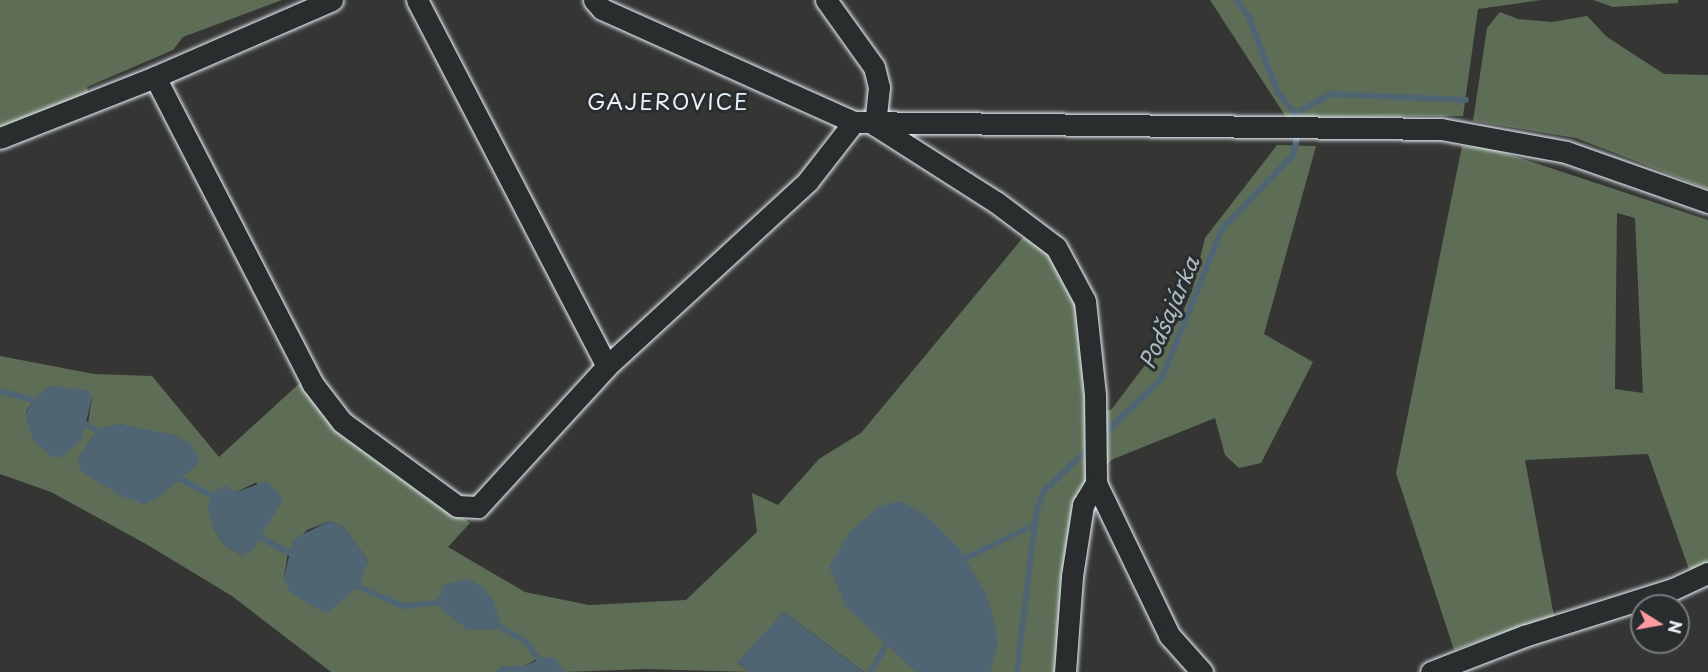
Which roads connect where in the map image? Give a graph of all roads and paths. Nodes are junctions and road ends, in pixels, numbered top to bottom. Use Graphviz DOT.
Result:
graph roads {
  1 [pos="332,0"];
  2 [pos="417,0"];
  3 [pos="594,0"];
  4 [pos="826,0"];
  5 [pos="155,77"];
  6 [pos="854,122"];
  7 [pos="875,125"];
  8 [pos="0,138"];
  9 [pos="1708,202"];
  10 [pos="607,366"];
  11 [pos="1096,483"];
  12 [pos="1708,573"];
  13 [pos="1065,672"];
  14 [pos="1202,672"];
  15 [pos="1431,672"];
  1 -- 5 [label="street"];
  2 -- 10 [label="street"];
  3 -- 6 [label="street"];
  4 -- 7 [label="street"];
  5 -- 8 [label="street"];
  5 -- 10 [label="street"];
  6 -- 7 [label="street"];
  6 -- 10 [label="street"];
  7 -- 9 [label="street"];
  7 -- 11 [label="street"];
  11 -- 13 [label="street"];
  11 -- 14 [label="street"];
  12 -- 15 [label="street"];
}
